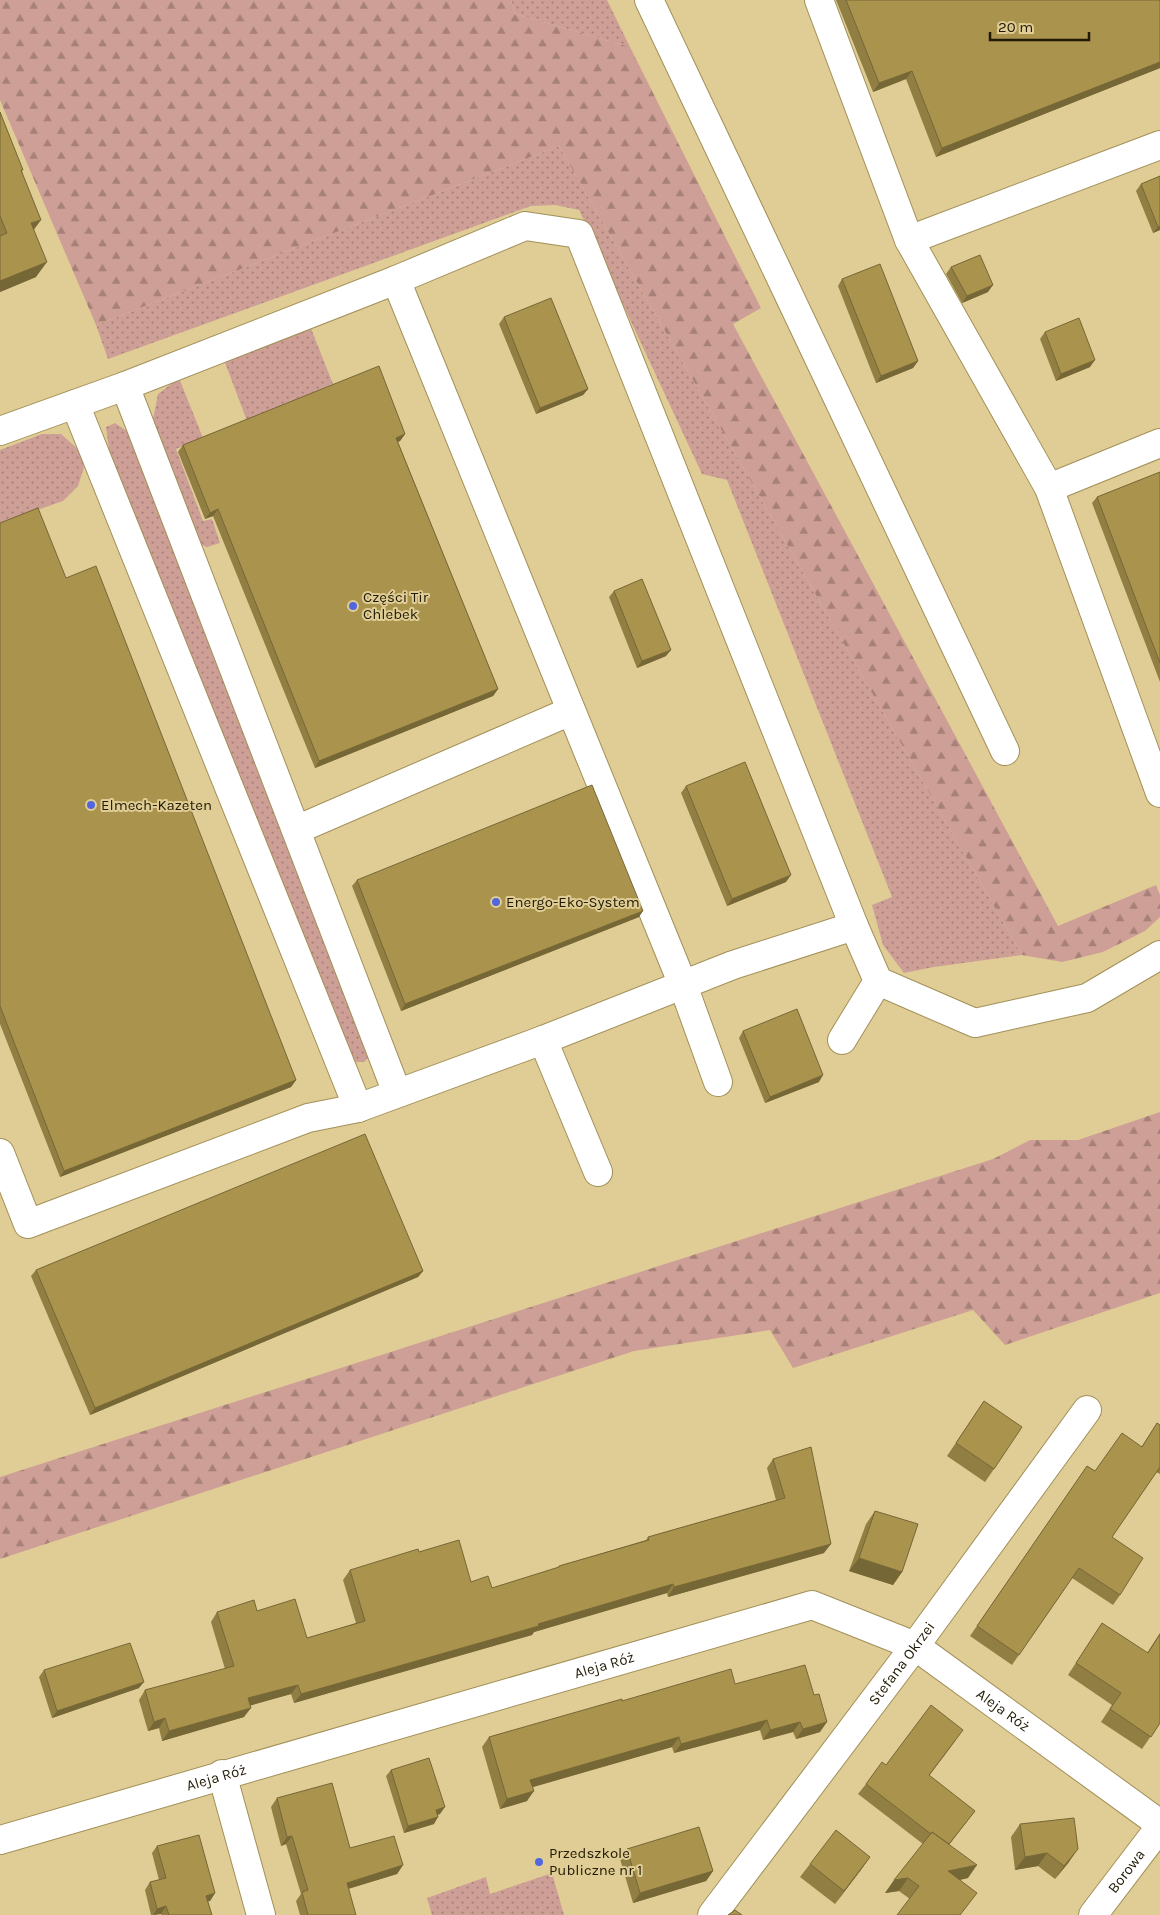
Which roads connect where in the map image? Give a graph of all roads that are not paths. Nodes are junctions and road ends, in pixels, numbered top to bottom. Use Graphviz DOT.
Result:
graph roads {
  1 [pos="649,0"];
  2 [pos="818,0"];
  3 [pos="1160,145"];
  4 [pos="909,240"];
  5 [pos="396,280"];
  6 [pos="125,386"];
  7 [pos="75,404"];
  8 [pos="0,431"];
  9 [pos="1160,443"];
  10 [pos="1049,488"];
  11 [pos="571,711"];
  12 [pos="1005,752"];
  13 [pos="1160,793"];
  14 [pos="296,830"];
  15 [pos="854,926"];
  16 [pos="1160,955"];
  17 [pos="878,981"];
  18 [pos="683,985"];
  19 [pos="543,1040"];
  20 [pos="842,1040"];
  21 [pos="718,1082"];
  22 [pos="397,1094"];
  23 [pos="358,1108"];
  24 [pos="0,1153"];
  25 [pos="598,1172"];
  26 [pos="1087,1410"];
  27 [pos="915,1646"];
  28 [pos="222,1774"];
  29 [pos="1160,1826"];
  30 [pos="0,1840"];
  31 [pos="261,1915"];
  32 [pos="712,1915"];
  33 [pos="1093,1915"];
  1 -- 12 [label="street"];
  2 -- 4 [label="street"];
  3 -- 4 [label="street"];
  4 -- 10 [label="street"];
  5 -- 6 [label="street"];
  5 -- 11 [label="street"];
  5 -- 15 [label="street"];
  6 -- 7 [label="street"];
  6 -- 14 [label="street"];
  7 -- 8 [label="street"];
  7 -- 23 [label="street"];
  9 -- 10 [label="street"];
  10 -- 13 [label="street"];
  11 -- 14 [label="street"];
  11 -- 18 [label="street"];
  14 -- 22 [label="street"];
  15 -- 17 [label="street"];
  15 -- 18 [label="street"];
  16 -- 17 [label="street"];
  17 -- 20 [label="street"];
  18 -- 19 [label="street"];
  18 -- 21 [label="street"];
  19 -- 22 [label="street"];
  19 -- 25 [label="street"];
  22 -- 23 [label="street"];
  23 -- 24 [label="street"];
  26 -- 27 [label="street, Stefana Okrzei"];
  27 -- 28 [label="street, Aleja Róż"];
  27 -- 29 [label="street, Aleja Róż"];
  27 -- 32 [label="street, Stefana Okrzei"];
  28 -- 30 [label="street, Aleja Róż"];
  28 -- 31 [label="street"];
  29 -- 33 [label="street, Borowa"];
}
